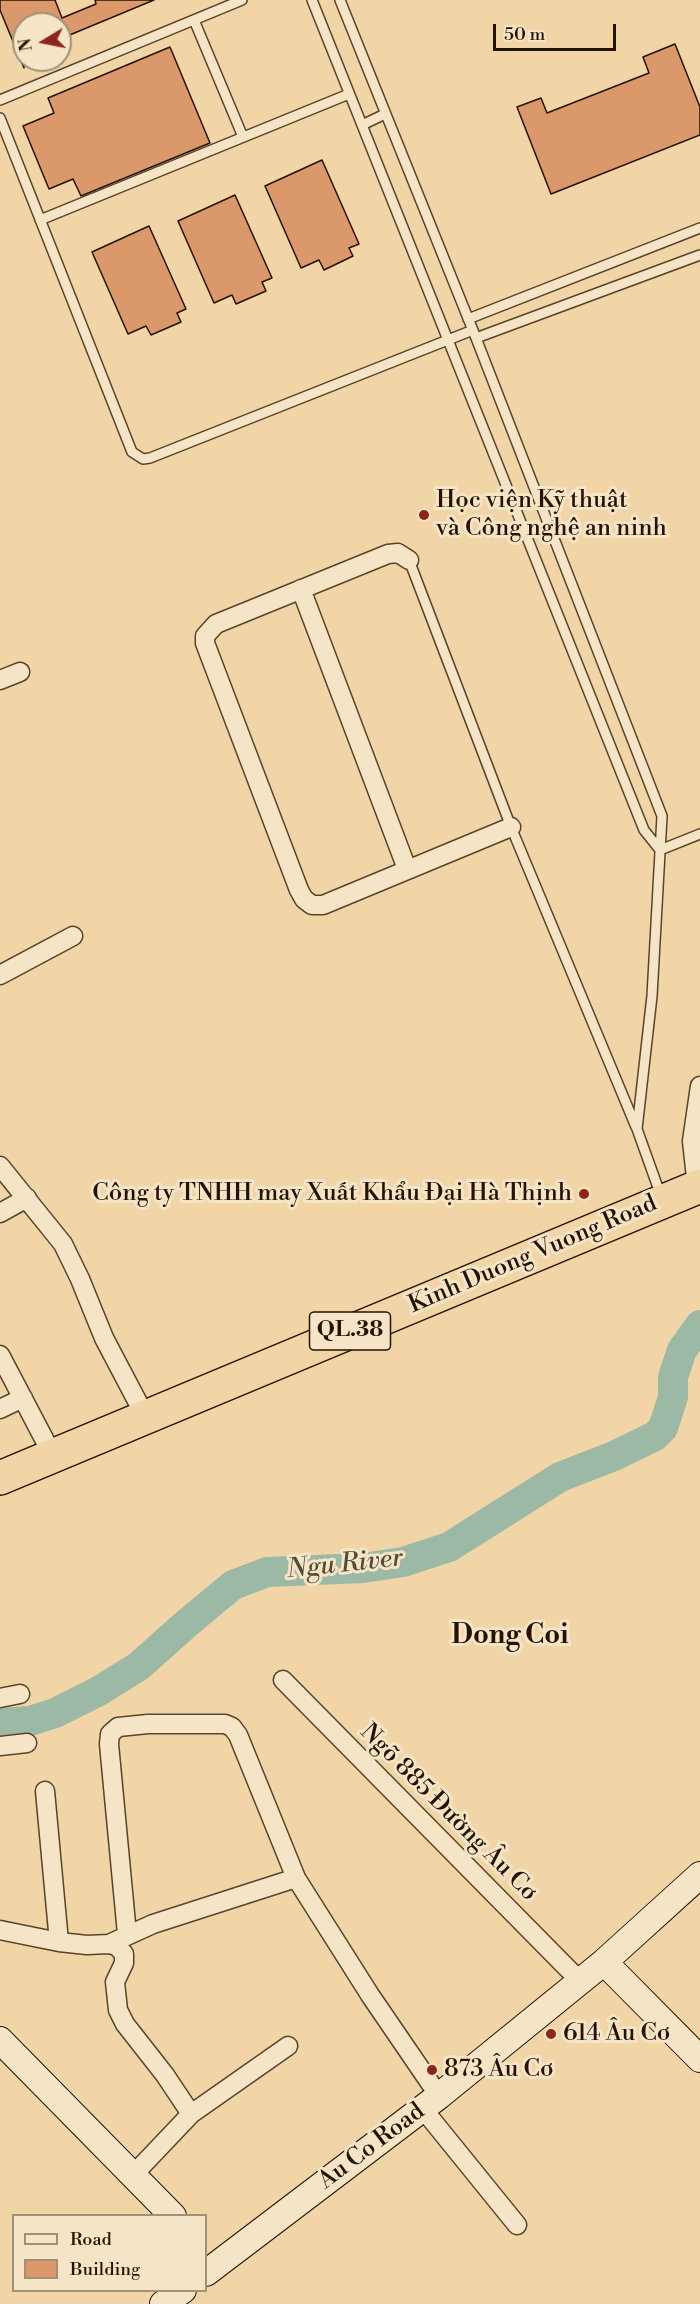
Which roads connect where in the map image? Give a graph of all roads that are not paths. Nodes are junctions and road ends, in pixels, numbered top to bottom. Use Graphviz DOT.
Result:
graph roads {
  1 [pos="242,0"];
  2 [pos="312,0"];
  3 [pos="340,0"];
  4 [pos="194,20"];
  5 [pos="349,94"];
  6 [pos="0,100"];
  7 [pos="385,114"];
  8 [pos="0,118"];
  9 [pos="362,125"];
  10 [pos="243,137"];
  11 [pos="40,220"];
  12 [pos="700,228"];
  13 [pos="700,255"];
  14 [pos="468,318"];
  15 [pos="474,334"];
  16 [pos="449,339"];
  17 [pos="409,560"];
  18 [pos="301,589"];
  19 [pos="20,672"];
  20 [pos="0,680"];
  21 [pos="512,827"];
  22 [pos="700,834"];
  23 [pos="660,850"];
  24 [pos="407,869"];
  25 [pos="73,936"];
  26 [pos="0,975"];
  27 [pos="700,1086"];
  28 [pos="637,1129"];
  29 [pos="0,1166"];
  30 [pos="698,1186"];
  31 [pos="27,1198"];
  32 [pos="663,1201"];
  33 [pos="0,1214"];
  34 [pos="0,1355"];
  35 [pos="23,1398"];
  36 [pos="0,1409"];
  37 [pos="145,1416"];
  38 [pos="52,1456"];
  39 [pos="0,1478"];
  40 [pos="283,1680"];
  41 [pos="20,1694"];
  42 [pos="0,1698"];
  43 [pos="27,1743"];
  44 [pos="0,1744"];
  45 [pos="45,1791"];
  46 [pos="700,1875"];
  47 [pos="296,1878"];
  48 [pos="0,1930"];
  49 [pos="127,1934"];
  50 [pos="59,1942"];
  51 [pos="109,1944"];
  52 [pos="604,1962"];
  53 [pos="579,1980"];
  54 [pos="0,2040"];
  55 [pos="288,2046"];
  56 [pos="700,2059"];
  57 [pos="431,2102"];
  58 [pos="191,2114"];
  59 [pos="134,2174"];
  60 [pos="171,2214"];
  61 [pos="517,2225"];
  62 [pos="210,2262"];
  63 [pos="180,2292"];
  64 [pos="164,2304"];
  1 -- 4 [label="lane"];
  2 -- 5 [label="lane"];
  3 -- 7 [label="lane"];
  4 -- 6 [label="lane"];
  4 -- 10 [label="lane"];
  5 -- 9 [label="lane"];
  5 -- 10 [label="lane"];
  7 -- 9 [label="lane"];
  7 -- 14 [label="lane"];
  8 -- 11 [label="lane"];
  9 -- 16 [label="lane"];
  10 -- 11 [label="lane"];
  11 -- 16 [label="lane"];
  12 -- 14 [label="lane"];
  13 -- 15 [label="lane"];
  14 -- 15 [label="lane"];
  15 -- 16 [label="lane"];
  15 -- 23 [label="lane"];
  16 -- 23 [label="lane"];
  17 -- 18 [label="street"];
  17 -- 21 [label="lane"];
  18 -- 24 [label="street"];
  18 -- 24 [label="street"];
  19 -- 20 [label="street"];
  21 -- 24 [label="street"];
  21 -- 28 [label="lane"];
  22 -- 23 [label="lane"];
  23 -- 28 [label="lane"];
  25 -- 26 [label="street"];
  27 -- 30 [label="street"];
  28 -- 32 [label="lane"];
  29 -- 31 [label="street"];
  30 -- 32 [label="highway, Kinh Duong Vuong Road / QL.38"];
  31 -- 33 [label="street"];
  31 -- 37 [label="street"];
  32 -- 37 [label="highway, Kinh Duong Vuong Road / QL.38"];
  34 -- 35 [label="street"];
  35 -- 36 [label="street"];
  35 -- 38 [label="street"];
  37 -- 38 [label="highway, Kinh Duong Vuong Road / QL.38"];
  38 -- 39 [label="highway, Kinh Duong Vuong Road / QL.38"];
  40 -- 53 [label="street, Ngõ 885 Đường Âu Cơ"];
  41 -- 42 [label="street"];
  43 -- 44 [label="street"];
  45 -- 50 [label="street"];
  46 -- 52 [label="main road, Au Co Road"];
  47 -- 49 [label="street"];
  47 -- 49 [label="street"];
  47 -- 57 [label="street"];
  48 -- 50 [label="street"];
  49 -- 51 [label="street"];
  50 -- 51 [label="street"];
  51 -- 58 [label="street"];
  52 -- 53 [label="main road, Au Co Road"];
  52 -- 56 [label="main road"];
  53 -- 57 [label="main road, Au Co Road"];
  54 -- 59 [label="main road"];
  55 -- 58 [label="street"];
  57 -- 61 [label="street"];
  57 -- 62 [label="main road, Au Co Road"];
  58 -- 59 [label="street"];
  59 -- 60 [label="main road"];
  63 -- 64 [label="main road"];
}
